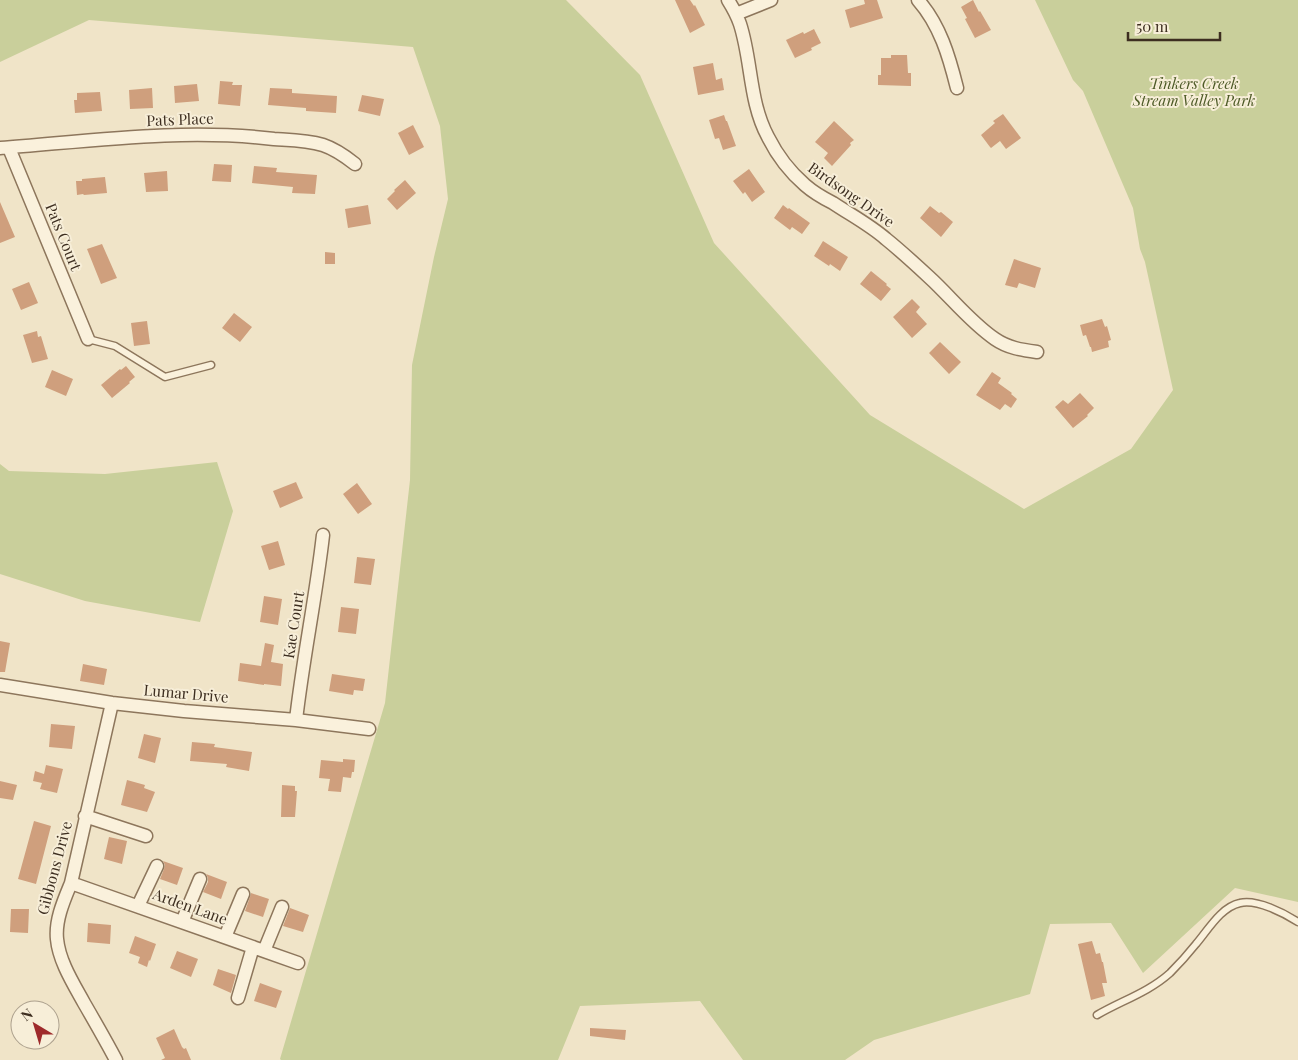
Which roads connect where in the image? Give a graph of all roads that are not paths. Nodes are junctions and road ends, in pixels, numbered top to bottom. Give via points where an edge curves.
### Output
1 (728, 0) edge
2 (771, 0) edge
3 (918, 0) edge
4 (736, 14) junction
5 (957, 88) dead end
6 (4, 148) edge
7 (355, 164) dead end
8 (88, 340) joint
9 (1037, 352) dead end
10 (211, 365) dead end
11 (323, 536) dead end
12 (0, 685) edge
13 (112, 703) junction
14 (296, 720) junction
15 (369, 729) dead end
16 (85, 816) junction
17 (146, 836) dead end
18 (157, 866) dead end
19 (200, 879) dead end
20 (71, 883) junction
21 (243, 894) dead end
22 (138, 906) junction
23 (282, 907) dead end
24 (182, 922) junction
25 (1298, 922) edge
26 (225, 937) junction
27 (259, 949) junction
28 (298, 963) dead end
29 (238, 998) dead end
30 (1097, 1015) dead end
31 (116, 1060) edge

1 - 4 street, Birdsong Drive
2 - 4 street
3 - 5 street via 941,36
4 - 9 street, Birdsong Drive via 759,115 773,146 789,168 806,186 884,238 1003,345
6 - 7 street, Pats Place via 210,134 323,145
6 - 8 street, Pats Court
8 - 10 lane via 115,346 165,377
11 - 14 street, Kae Court
12 - 13 street, Lumar Drive
13 - 14 street, Lumar Drive
13 - 16 street, Gibbons Drive
14 - 15 street, Lumar Drive
16 - 17 street
16 - 20 street, Gibbons Drive
18 - 22 street
19 - 24 street
20 - 22 street, Arden Lane
20 - 31 street, Gibbons Drive via 58,919 57,939 71,980
21 - 26 street
22 - 24 street, Arden Lane
23 - 27 street
24 - 26 street, Arden Lane
25 - 30 lane via 1260,904 1240,903 1228,908 1169,974 1146,991
26 - 27 street, Arden Lane
27 - 28 street, Arden Lane
27 - 29 street

